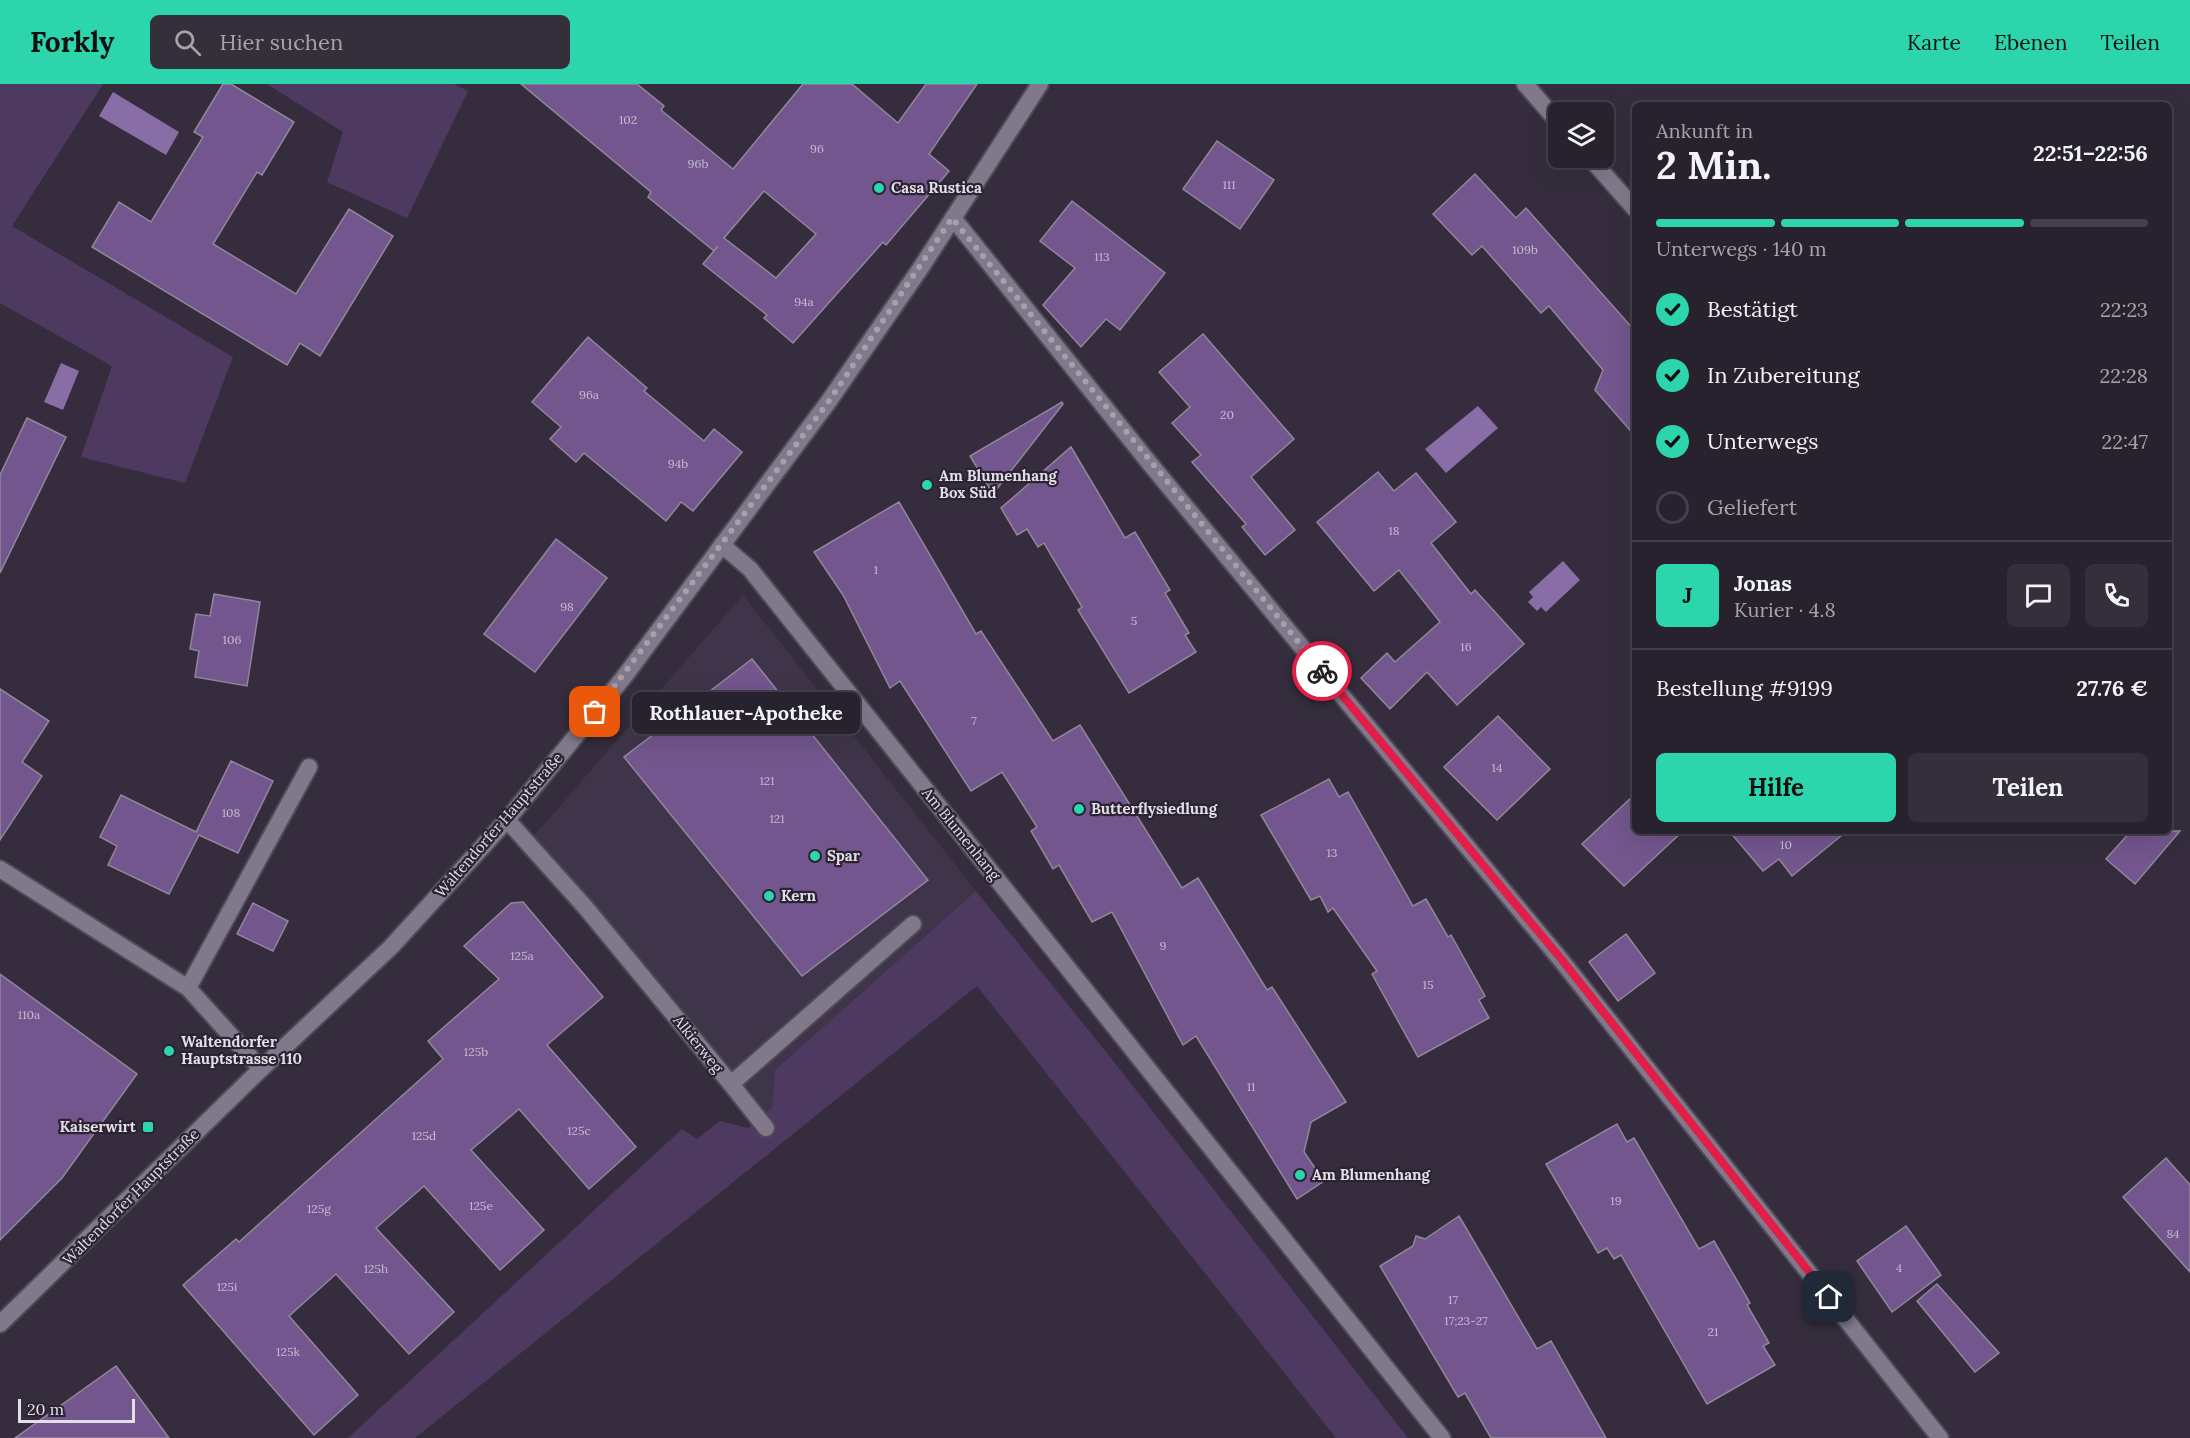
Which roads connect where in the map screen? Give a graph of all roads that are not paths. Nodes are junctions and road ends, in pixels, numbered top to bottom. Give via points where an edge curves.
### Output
1 (1040, 84) edge
2 (1525, 84) edge
3 (1548, 110) edge
4 (1599, 168) edge
5 (1632, 206) edge
6 (952, 218) junction
7 (722, 545) junction
8 (309, 767) dead end
9 (507, 820) junction
10 (0, 869) edge
11 (913, 924) dead end
12 (188, 988) junction
13 (261, 1069) junction
14 (731, 1084) junction
15 (766, 1128) dead end
16 (0, 1324) edge
17 (1442, 1438) edge
18 (1940, 1438) edge

1 - 6 street, Waltendorfer Hauptstraße
2 - 3 street
4 - 5 street
6 - 7 street, Waltendorfer Hauptstraße via 829,401
6 - 18 street via 1562,960
7 - 9 street, Waltendorfer Hauptstraße via 624,677
7 - 17 street, Am Blumenhang via 750,569
8 - 12 street
9 - 13 street, Waltendorfer Hauptstraße via 391,947
9 - 14 street, Alkierweg via 586,908
10 - 12 street
11 - 14 street, Alkierweg
12 - 13 street
13 - 16 street, Waltendorfer Hauptstraße
14 - 15 street

